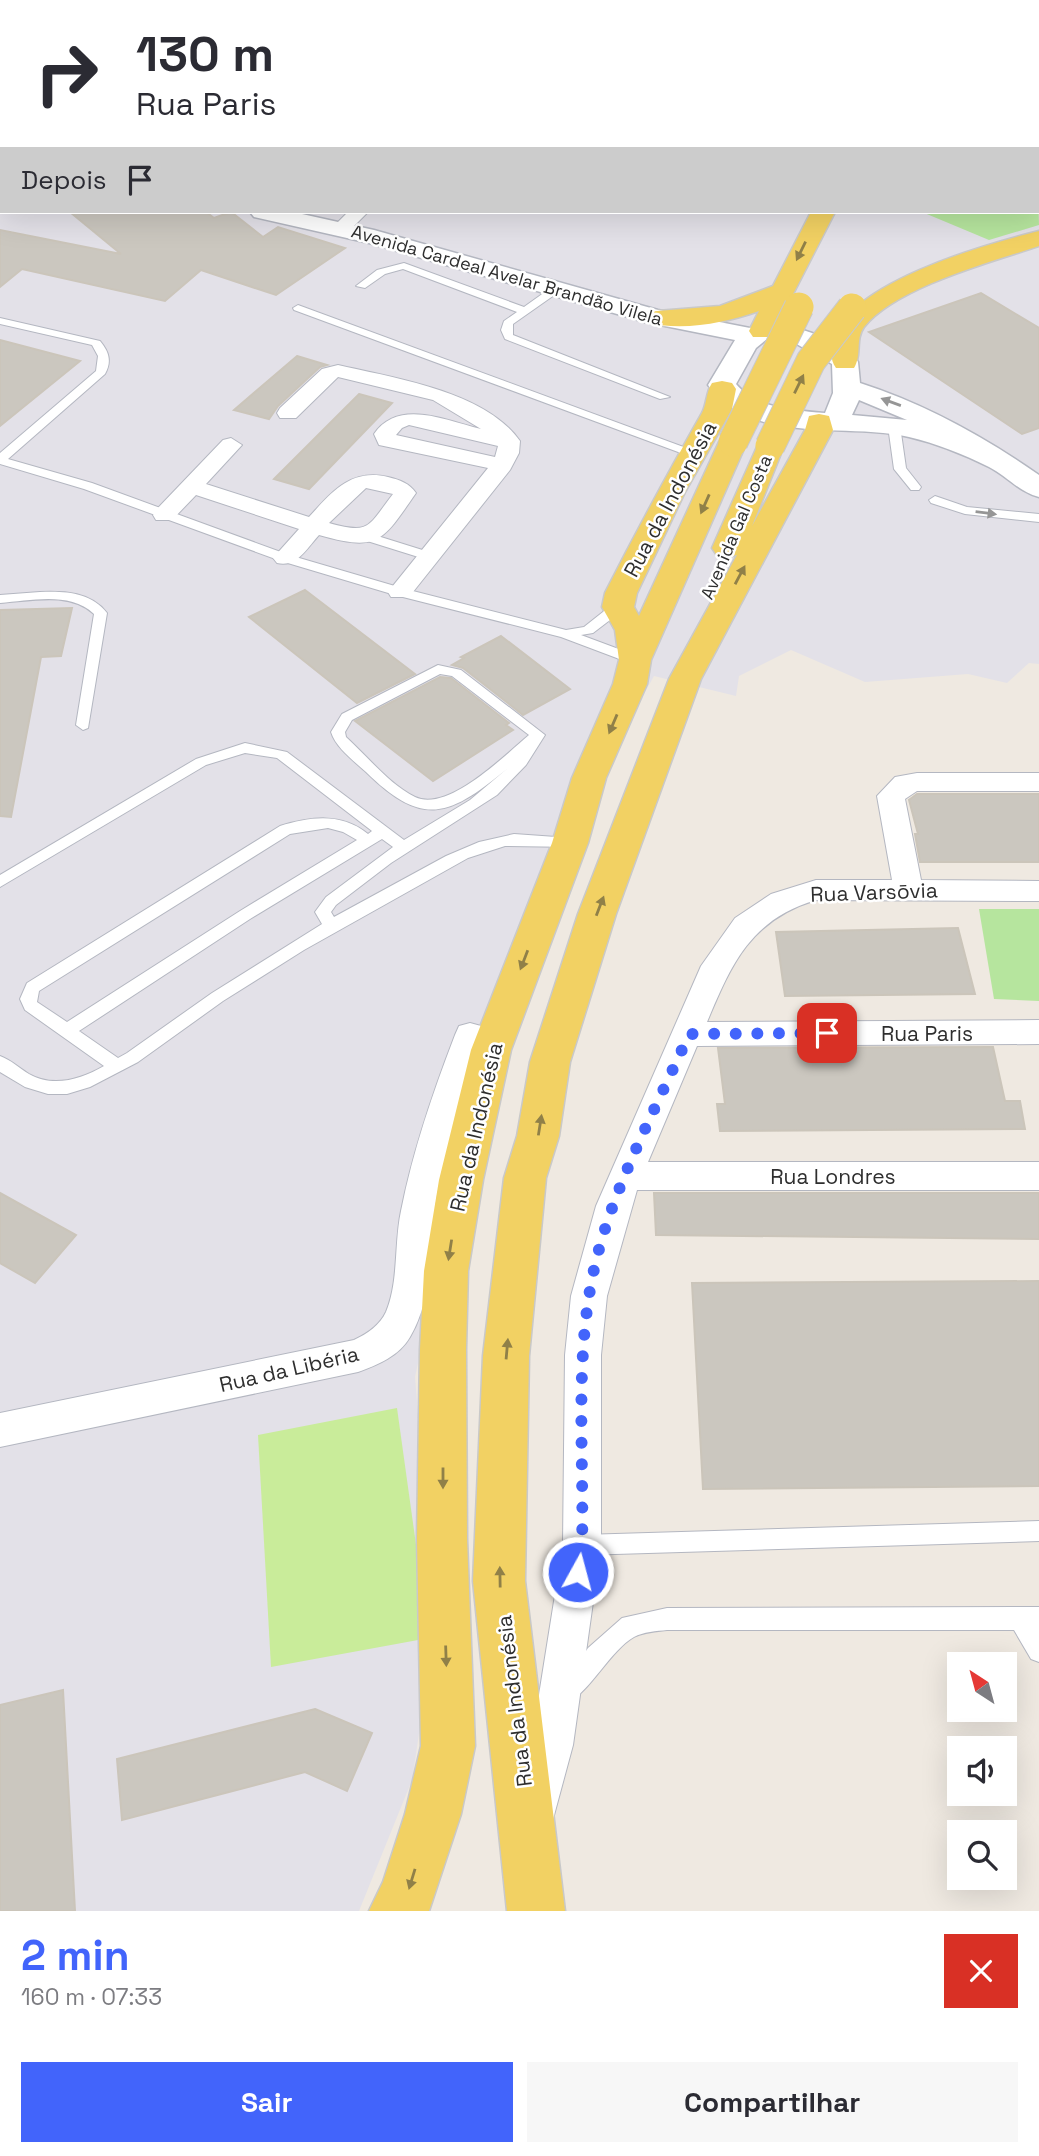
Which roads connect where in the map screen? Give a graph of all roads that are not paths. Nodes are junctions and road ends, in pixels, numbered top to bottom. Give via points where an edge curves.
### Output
1 (271, 214) edge
2 (357, 214) edge
3 (822, 214) edge
4 (847, 214) edge
5 (340, 229) junction
6 (1039, 232) edge
7 (1039, 238) edge
8 (361, 286) dead end
9 (556, 289) junction
10 (791, 299) junction
11 (298, 308) dead end
12 (524, 311) junction
13 (654, 317) junction
14 (0, 321) edge
15 (757, 333) junction
16 (845, 375) junction
17 (722, 387) junction
18 (664, 397) dead end
19 (288, 413) dead end
20 (826, 421) junction
21 (894, 426) junction
22 (509, 441) junction
23 (231, 445) dead end
24 (693, 454) junction
25 (993, 458) junction
26 (0, 459) edge
27 (502, 465) junction
28 (191, 486) junction
29 (915, 487) dead end
30 (1039, 488) edge
31 (935, 499) dead end
32 (164, 515) junction
33 (1039, 518) edge
34 (317, 526) junction
35 (368, 537) junction
36 (428, 556) junction
37 (285, 558) junction
38 (400, 592) junction
39 (0, 599) edge
40 (618, 607) junction
41 (565, 634) junction
42 (635, 660) junction
43 (685, 679) junction
44 (83, 725) dead end
45 (538, 735) junction
46 (1039, 782) edge
47 (383, 832) junction
48 (367, 841) junction
49 (570, 843) junction
50 (403, 847) junction
51 (0, 882) edge
52 (908, 889) junction
53 (1039, 891) edge
54 (331, 925) junction
55 (66, 1031) junction
56 (1039, 1032) edge
57 (689, 1034) junction
58 (470, 1035) dead end
59 (0, 1063) edge
60 (117, 1066) junction
61 (1039, 1176) edge
62 (626, 1177) junction
63 (0, 1430) edge
64 (1039, 1531) edge
65 (582, 1545) junction
66 (1029, 1618) edge
67 (1039, 1651) edge
68 (558, 1705) junction
69 (530, 1836) junction
70 (398, 1911) edge
71 (536, 1911) edge

1 - 5 main road, Avenida Cardeal Avelar Brandão Vilela
2 - 5 street
3 -> 10 main road
4 - 10 main road
5 - 9 main road, Avenida Cardeal Avelar Brandão Vilela
43 -> 6 main road, Avenida Gal Costa, bridge via 687,648 712,582 816,353 852,308 907,277
7 - 16 main road, Avenida Gal Costa via 918,282 880,301 851,327
8 - 12 lane via 381,272 404,266
9 - 12 lane
9 - 13 main road, Avenida Cardeal Avelar Brandão Vilela
10 - 13 main road via 721,316
10 - 15 main road
10 -> 42 main road, bridge
11 - 24 lane
12 - 18 lane via 508,323 509,337
13 - 15 main road, Avenida Cardeal Avelar Brandão Vilela
13 - 17 main road via 712,365
14 - 26 lane via 96,343 105,360 101,372
15 - 16 main road, Avenida Cardeal Avelar Brandão Vilela via 818,341 831,348
15 - 17 main road, Rua da Indonésia
16 - 20 main road, Avenida Gal Costa via 844,406
25 -> 16 main road, Avenida Cardeal Avelar Brandão Vilela via 926,416
17 - 20 main road via 764,414
17 - 24 main road, Rua da Indonésia via 718,409
19 - 22 street via 329,373 338,371 449,399
20 - 21 main road, Avenida Cardeal Avelar Brandão Vilela
43 -> 20 main road, Avenida Gal Costa
21 - 25 main road, Avenida Cardeal Avelar Brandão Vilela
21 - 29 lane via 900,469
22 - 27 street
22 - 27 street via 409,419 394,423 385,434 387,440
23 - 28 street
24 - 40 main road, Rua da Indonésia via 629,574
25 - 30 main road, Avenida Cardeal Avelar Brandão Vilela
26 - 32 lane
27 - 36 street
28 - 32 street
28 - 34 street
31 -> 33 lane via 965,510
32 - 37 lane
34 - 35 street via 359,539
34 - 35 street via 359,482 400,488 405,493
34 - 37 street
35 - 36 lane
36 - 38 street
37 - 38 lane
38 - 41 lane
39 - 44 lane via 81,598 101,613
40 - 41 lane via 588,630
40 - 42 main road, Rua da Indonésia via 631,630
41 - 42 lane
42 -> 49 main road, Rua da Indonésia via 630,684 589,778
69 -> 43 main road, Rua da Indonésia via 499,1581 506,1356 525,1178 538,1136 550,1062 569,1001
45 - 45 lane via 456,673 438,669 347,717 338,732 340,739 406,799 429,807 457,799
45 - 50 lane via 507,781
46 - 52 street via 918,782 898,788 891,796
47 - 48 lane
47 - 50 lane
47 - 51 lane via 282,755 245,748 201,762
48 - 55 lane
48 - 55 lane via 358,832 331,822 285,830 33,987 28,999
49 - 54 lane via 505,840 485,845
49 -> 70 main road, Rua da Indonésia via 492,1051 446,1271 442,1539 449,1746 433,1814
50 - 54 lane via 331,901 323,912
52 - 53 street, Rua Varsōvia
52 - 57 street, Rua Varsōvia via 816,890 784,898 758,912 736,932 716,966
54 - 60 lane via 233,985
55 - 60 lane
56 - 57 street, Rua Paris
57 - 62 street, Rua Varsōvia
58 - 63 street, Rua da Libéria via 438,1122 417,1213 402,1316 393,1334 377,1348 358,1356
59 - 60 lane via 26,1081 48,1088 68,1087
61 - 62 street, Rua Londres
62 - 65 street, Rua Varsōvia via 598,1251 589,1296 583,1354
64 - 65 lane
65 - 68 street, Rua Varsōvia
66 - 67 lane
66 - 68 lane via 667,1619 630,1626 596,1656
68 - 69 street, Rua Varsōvia
69 - 71 main road, Rua da Indonésia

